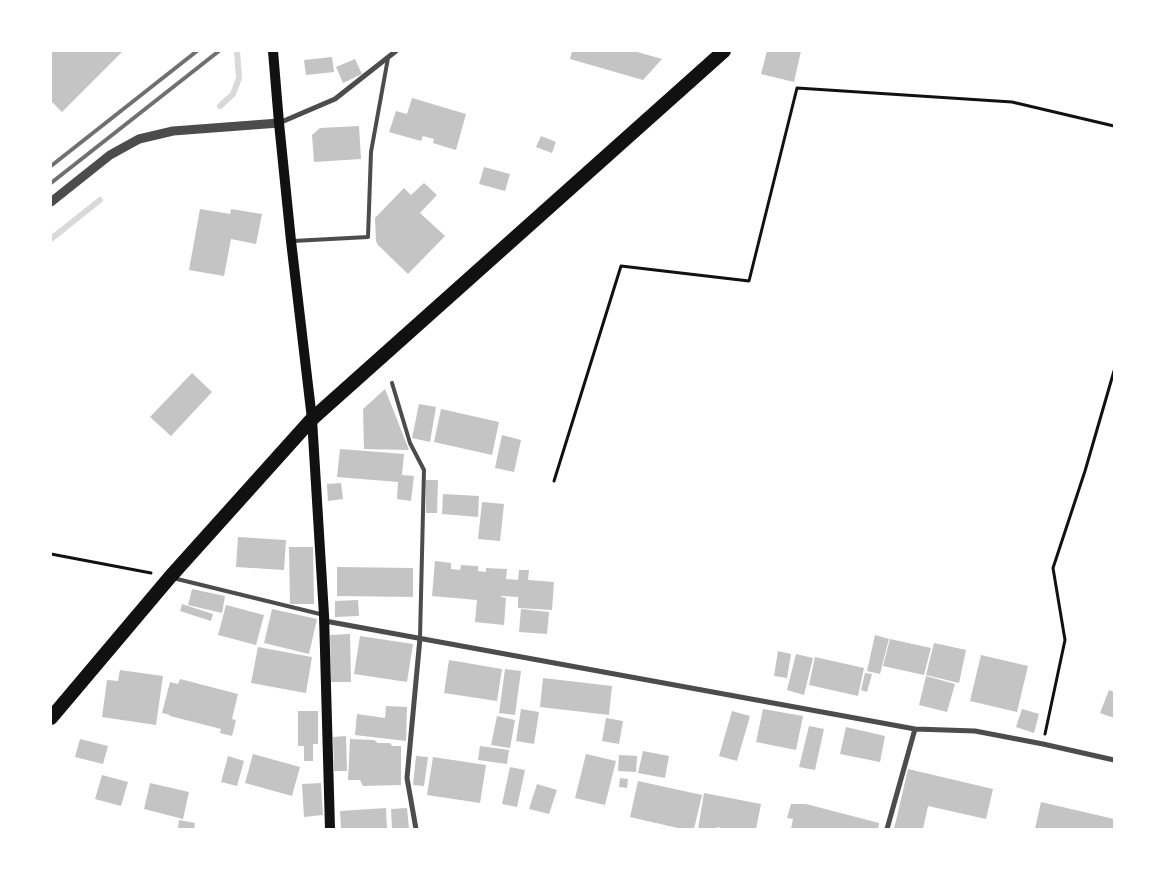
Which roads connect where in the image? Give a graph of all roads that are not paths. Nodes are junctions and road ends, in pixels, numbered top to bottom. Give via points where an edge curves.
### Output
1 (273, 51) edge
2 (396, 51) edge
3 (724, 51) edge
4 (388, 58) junction
5 (279, 123) junction
6 (51, 202) edge
7 (291, 241) junction
8 (392, 384) dead end
9 (312, 419) junction
10 (170, 577) junction
11 (324, 618) junction
12 (420, 638) junction
13 (51, 718) edge
14 (915, 729) junction
15 (1114, 760) edge
16 (330, 829) edge
17 (416, 829) edge
18 (887, 829) edge

1 - 5 main road
2 - 4 street
3 - 9 highway
4 - 5 street via 334,99
4 - 7 lane via 371,152 368,237
5 - 6 street via 173,132 139,139 110,155
5 - 7 main road
7 - 9 main road
8 - 12 lane via 410,443 424,470
9 - 10 highway
9 - 11 main road
10 - 11 lane
10 - 13 highway
11 - 12 street
11 - 16 main road
12 - 14 street
12 - 17 street via 407,778
14 - 15 street via 975,731
14 - 18 street

